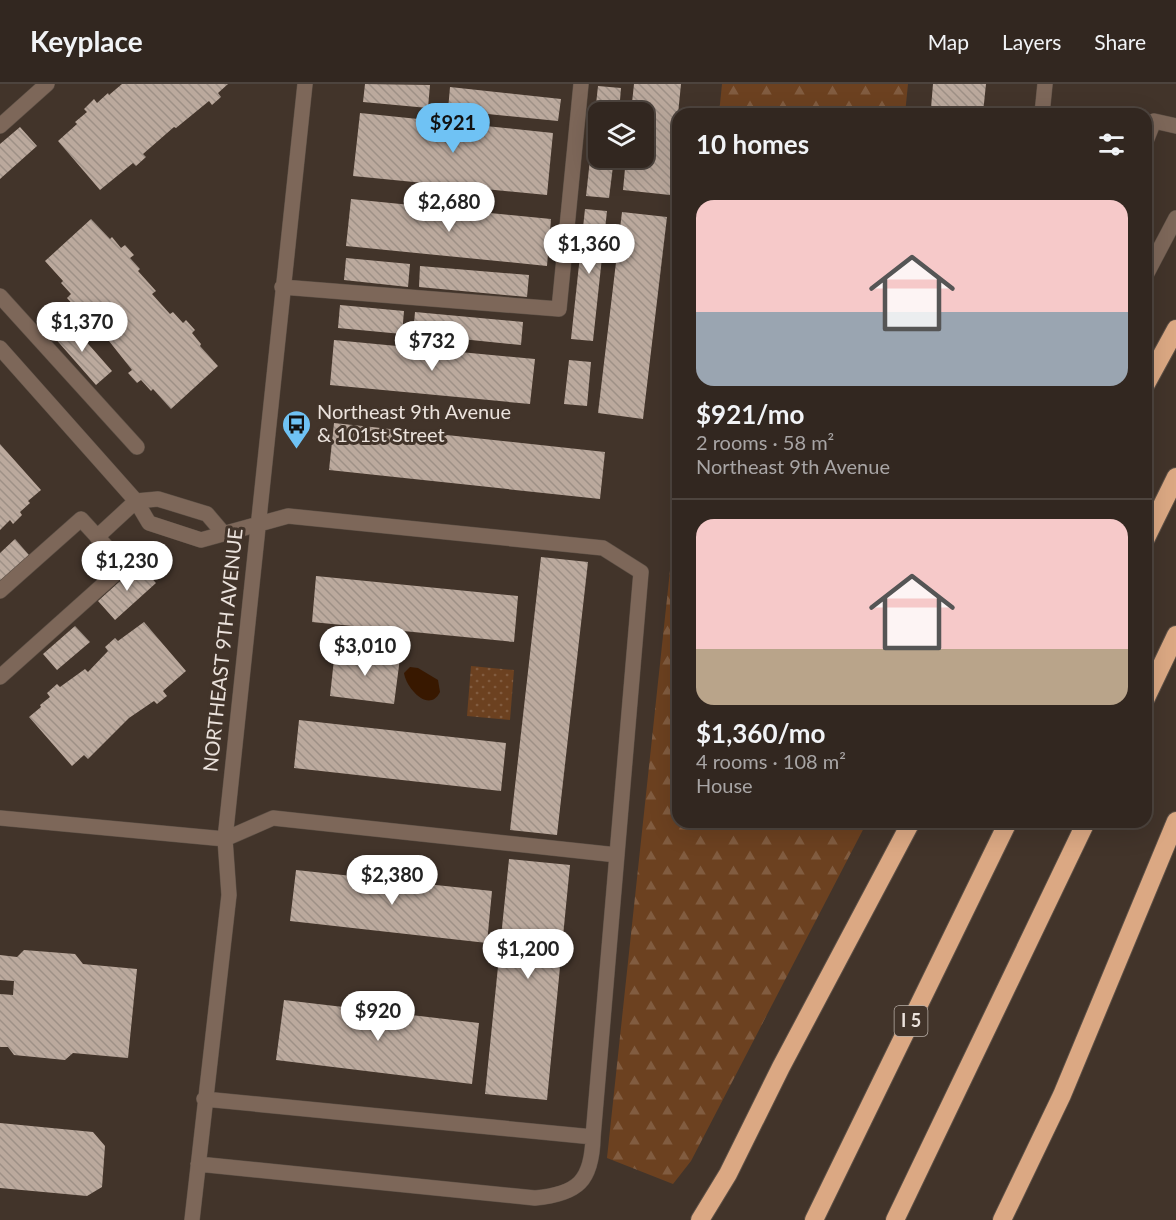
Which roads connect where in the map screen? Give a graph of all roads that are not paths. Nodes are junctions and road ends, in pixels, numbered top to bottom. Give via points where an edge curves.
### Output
1 (47, 84) edge
2 (305, 84) edge
3 (581, 84) edge
4 (1045, 84) edge
5 (1043, 108) edge
6 (0, 126) edge
7 (1152, 126) edge
8 (1176, 126) edge
9 (1176, 218) edge
10 (1152, 264) edge
11 (282, 287) junction
12 (0, 296) edge
13 (1176, 329) edge
14 (0, 348) edge
15 (1152, 373) edge
16 (137, 447) dead end
17 (1176, 477) edge
18 (136, 501) junction
19 (258, 523) junction
20 (1152, 526) edge
21 (225, 534) junction
22 (97, 537) junction
23 (0, 591) edge
24 (1176, 635) edge
25 (0, 677) edge
26 (1152, 685) edge
27 (0, 818) edge
28 (1176, 821) edge
29 (908, 828) edge
30 (1005, 828) edge
31 (1083, 828) edge
32 (225, 839) junction
33 (617, 855) junction
34 (204, 1099) junction
35 (593, 1137) junction
36 (198, 1164) junction
37 (192, 1220) edge
38 (700, 1220) edge
39 (814, 1220) edge
40 (895, 1220) edge
41 (1002, 1220) edge

1 - 6 street
2 - 11 street, NORTHEAST 9TH AVENUE
3 - 11 street via 560,309
4 - 5 street
7 - 8 street via 1154,121
9 - 10 street
11 - 19 street, NORTHEAST 9TH AVENUE
12 - 16 street
13 - 15 highway
14 - 18 street
17 - 20 highway
18 - 21 street via 158,499 207,514
18 - 21 street via 149,523 201,540
18 - 22 street
19 - 21 street
19 - 32 street, NORTHEAST 9TH AVENUE
19 - 33 street via 288,516 603,548 641,572
22 - 23 street via 81,519
22 - 25 street via 124,566
24 - 26 highway
27 - 32 street
28 - 41 highway via 1062,1095
29 - 38 highway via 728,1174
30 - 39 highway, I 5
31 - 40 highway
32 - 33 street via 273,818
32 - 34 street, NORTHEAST 9TH AVENUE via 229,895
33 - 35 street
34 - 35 street
34 - 36 street, NORTHEAST 9TH AVENUE
35 - 36 street via 590,1167 575,1189 559,1196 535,1198
36 - 37 street, NORTHEAST 9TH AVENUE

